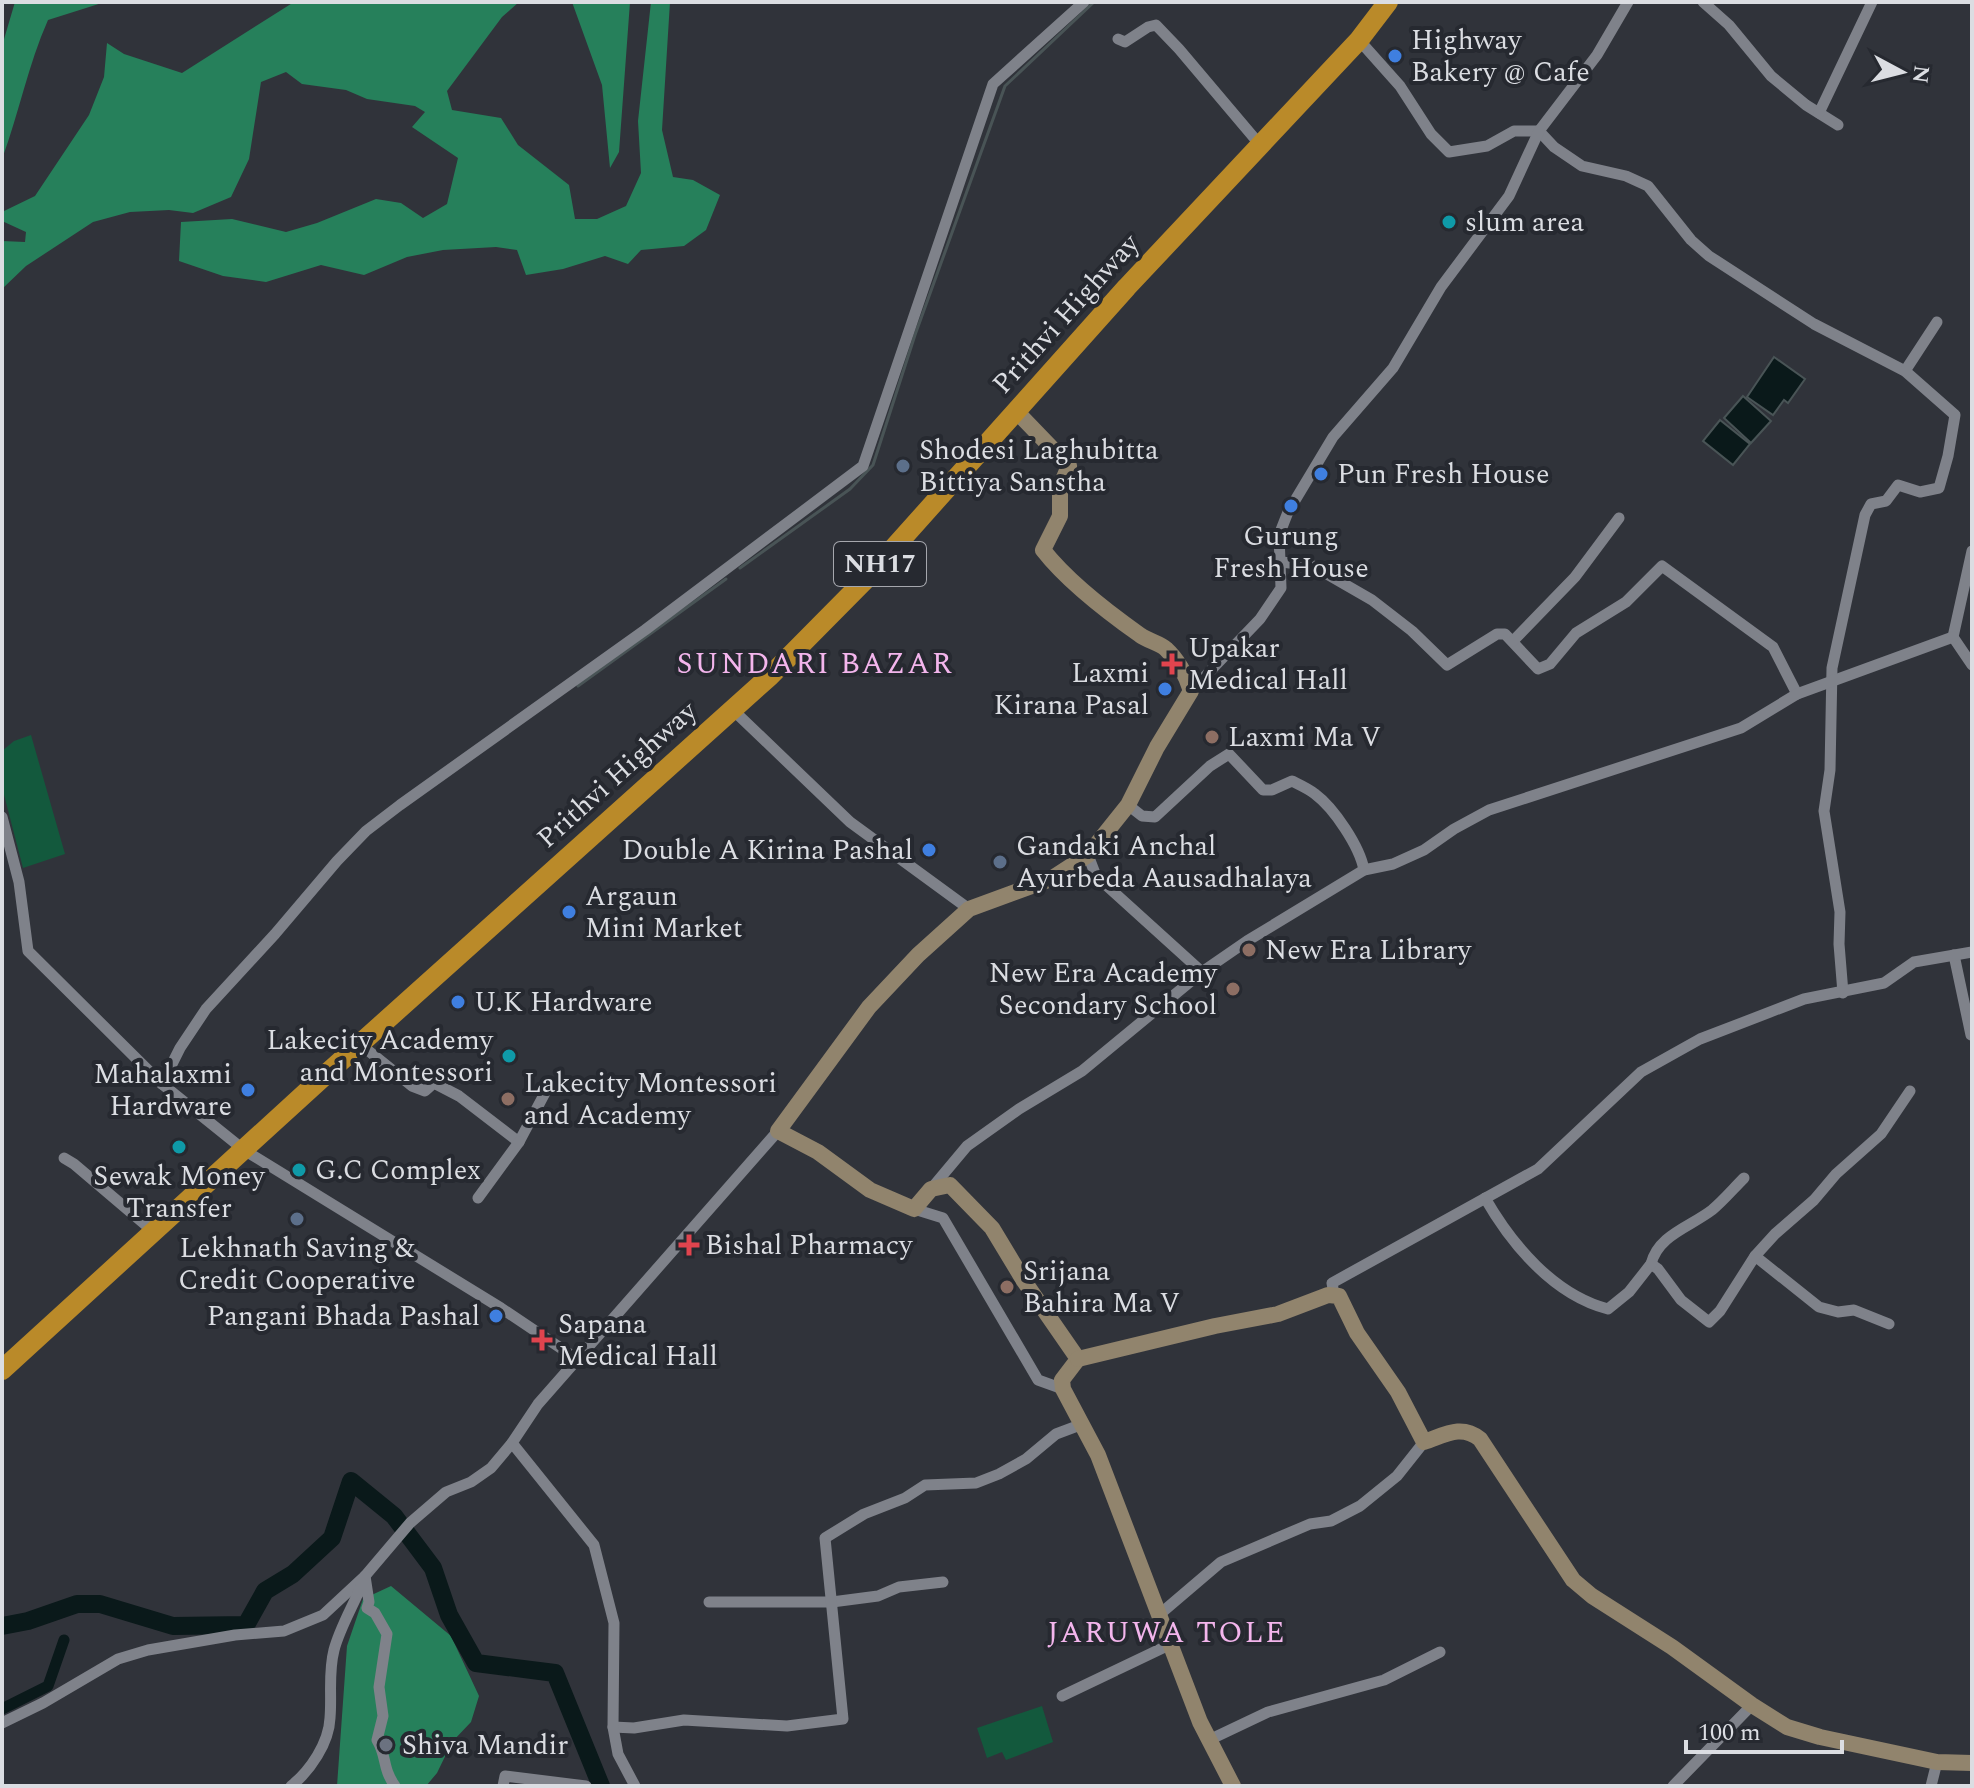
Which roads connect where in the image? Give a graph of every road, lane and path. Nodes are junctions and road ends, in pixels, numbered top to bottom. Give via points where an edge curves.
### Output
1 (1084, 2) edge
2 (1388, 2) edge
3 (1628, 2) edge
4 (1703, 2) edge
5 (1872, 2) edge
6 (1118, 39) dead end
7 (1359, 40) junction
8 (1819, 113) junction
9 (1838, 125) dead end
10 (1539, 131) junction
11 (1261, 146) junction
12 (1937, 322) dead end
13 (1905, 371) junction
14 (1016, 411) junction
15 (1619, 518) dead end
16 (1972, 551) edge
17 (1282, 562) junction
18 (1953, 637) junction
19 (1513, 641) junction
20 (1972, 665) edge
21 (1832, 681) junction
22 (1191, 691) junction
23 (1797, 694) junction
24 (732, 709) junction
25 (1128, 805) junction
26 (2, 817) edge
27 (1088, 855) junction
28 (1364, 870) junction
29 (969, 909) junction
30 (1972, 952) edge
31 (1954, 955) junction
32 (1202, 972) junction
33 (1843, 993) junction
34 (1971, 1035) edge
35 (360, 1044) junction
36 (162, 1084) junction
37 (546, 1091) dead end
38 (1910, 1091) dead end
39 (778, 1131) junction
40 (519, 1142) junction
41 (244, 1150) junction
42 (64, 1158) dead end
43 (1744, 1178) dead end
44 (931, 1189) junction
45 (478, 1198) dead end
46 (1485, 1198) junction
47 (914, 1209) junction
48 (154, 1232) junction
49 (1755, 1256) junction
50 (1651, 1264) junction
51 (1334, 1294) junction
52 (1889, 1324) dead end
53 (577, 1359) junction
54 (1078, 1359) junction
55 (3, 1367) edge
56 (1063, 1389) junction
57 (1080, 1425) junction
58 (1424, 1442) junction
59 (512, 1443) junction
60 (365, 1576) junction
61 (943, 1582) dead end
62 (709, 1602) dead end
63 (832, 1602) junction
64 (1160, 1614) junction
65 (1171, 1644) junction
66 (1440, 1652) dead end
67 (1062, 1696) dead end
68 (1752, 1705) junction
69 (2, 1723) edge
70 (613, 1727) junction
71 (1209, 1740) junction
72 (1937, 1762) junction
73 (1972, 1763) edge
74 (291, 1786) edge
75 (395, 1786) edge
76 (503, 1786) edge
77 (586, 1786) edge
78 (635, 1786) edge
79 (1233, 1786) edge
80 (1673, 1786) edge
81 (1931, 1786) edge

1 - 36 street via 993,84 863,466 366,831 206,1009
2 - 7 highway, Prithvi Highway / NH17
3 - 10 street via 1597,55
4 - 8 street via 1771,76
5 - 8 street
6 - 11 street via 1125,42 1156,25
7 - 10 street via 1449,152 1487,146 1514,131
7 - 11 highway, Prithvi Highway / NH17
8 - 9 street
10 - 13 street via 1582,166 1648,186 1709,256 1823,330
10 - 17 street via 1509,196 1441,287 1393,368 1333,437 1288,512 1279,535
11 - 14 highway, Prithvi Highway / NH17
12 - 13 street
13 - 21 street via 1955,415 1948,456 1939,488 1920,492 1898,485 1886,501 1871,504 1865,515
14 - 22 main road via 1069,466 1060,487 1060,516 1043,550 1136,633 1164,646 1186,674
14 - 24 highway, Prithvi Highway / NH17 via 865,580
15 - 19 street via 1575,577
16 - 18 street
17 - 19 street via 1313,566 1372,600 1447,665 1497,634
17 - 22 street via 1281,588 1260,619
18 - 20 street
18 - 21 street
19 - 23 street via 1538,669 1550,664 1576,633 1626,602 1662,566 1773,647
21 - 23 street
21 - 33 street via 1824,811 1840,912
22 - 25 main road
23 - 28 street via 1741,728 1489,810 1424,850
24 - 29 street via 850,822
24 - 35 highway, Prithvi Highway / NH17
25 - 27 main road
25 - 28 street via 1142,816 1155,817 1229,754 1263,790 1292,781 1315,794 1362,856
26 - 36 street via 19,882 28,951
27 - 29 main road via 1051,879
27 - 32 street via 1096,876
28 - 32 street
29 - 39 main road via 869,1007
30 - 31 street
31 - 33 street via 1914,962 1884,983
31 - 34 street
32 - 44 street via 1082,1071 967,1146
33 - 46 street via 1804,999 1760,1015 1700,1039 1641,1072 1538,1169
35 - 40 street via 412,1086 425,1091 434,1083 459,1096
35 - 41 highway, Prithvi Highway / NH17
36 - 41 street
37 - 40 street
38 - 49 street via 1881,1134
39 - 47 main road via 870,1190
39 - 53 street
40 - 45 street
41 - 48 highway, Prithvi Highway / NH17
41 - 53 street
42 - 48 street
43 - 50 street via 1713,1209 1663,1241
44 - 47 main road
44 - 54 main road via 950,1185 992,1228
46 - 50 street via 1520,1249 1587,1304 1608,1309
46 - 51 street via 1332,1283
47 - 56 street via 943,1218 1038,1380
48 - 55 highway, Prithvi Highway / NH17
49 - 50 street via 1709,1322 1681,1300
49 - 52 street via 1819,1307 1854,1310
51 - 54 main road via 1278,1314
51 - 58 main road via 1343,1301
53 - 59 street
54 - 56 main road via 1062,1380
56 - 57 main road
57 - 63 street via 1056,1434 999,1474 976,1483 925,1485 825,1538
57 - 64 main road via 1098,1455
58 - 64 street via 1397,1476 1360,1506 1221,1562
58 - 68 main road via 1462,1430 1480,1439 1573,1580
59 - 60 street via 491,1468 446,1492 410,1523
59 - 70 street via 594,1545 614,1623
60 - 69 street via 323,1615 284,1631 118,1659
60 - 74 street via 333,1651 326,1735 313,1762
60 - 75 street via 367,1608 387,1634 377,1740 384,1771
61 - 63 street
62 - 63 street
63 - 70 street via 843,1719 787,1726 684,1720
64 - 65 main road
65 - 67 street
65 - 71 main road
66 - 71 street via 1384,1680 1268,1712
68 - 72 main road via 1803,1733
68 - 80 street
70 - 78 street via 618,1754
71 - 79 main road
72 - 73 main road
72 - 81 street
76 - 77 street via 505,1776

